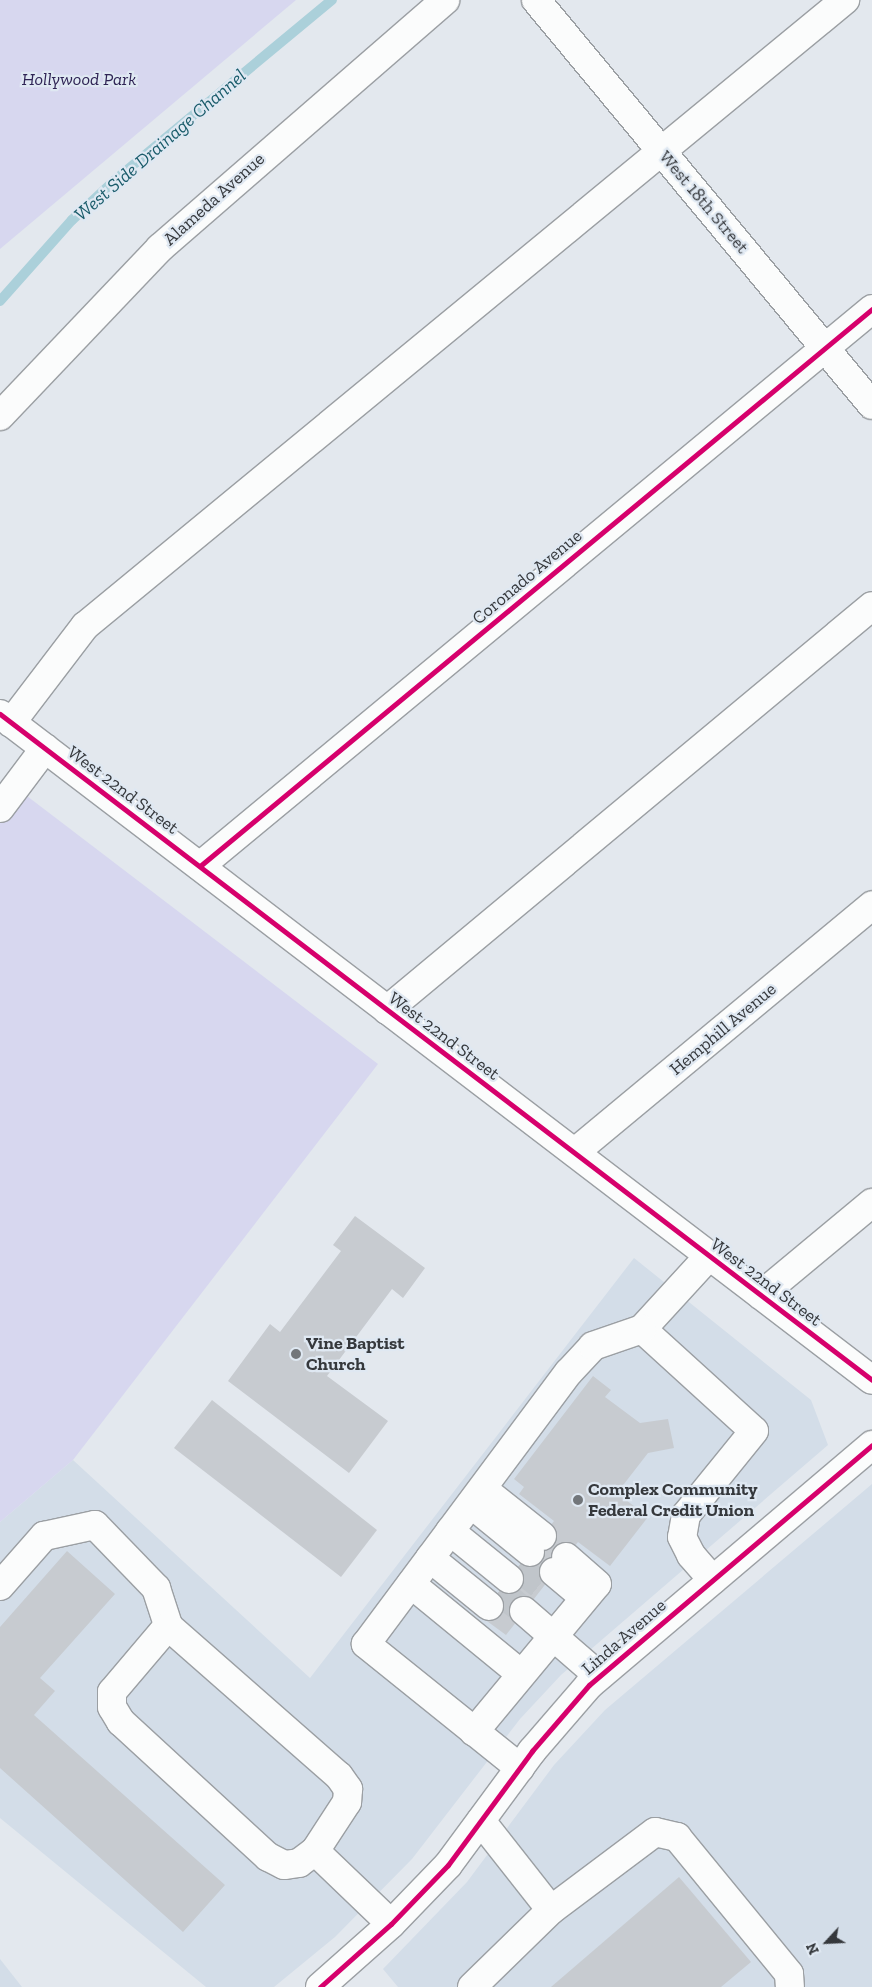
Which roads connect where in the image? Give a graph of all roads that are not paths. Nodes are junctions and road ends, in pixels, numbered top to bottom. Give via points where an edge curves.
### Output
1 (445, 0) edge
2 (536, 0) edge
3 (845, 0) edge
4 (662, 151) junction
5 (872, 310) edge
6 (825, 348) junction
7 (872, 405) edge
8 (0, 416) edge
9 (872, 606) edge
10 (6, 718) edge
11 (45, 748) junction
12 (0, 808) edge
13 (200, 866) junction
14 (872, 905) edge
15 (387, 1010) junction
16 (575, 1152) junction
17 (872, 1202) edge
18 (709, 1256) junction
19 (761, 1295) junction
20 (642, 1329) junction
21 (872, 1380) edge
22 (872, 1445) edge
23 (456, 1524) junction
24 (514, 1572) junction
25 (713, 1580) junction
26 (411, 1584) junction
27 (0, 1586) edge
28 (539, 1592) junction
29 (563, 1624) junction
30 (168, 1626) junction
31 (521, 1674) junction
32 (599, 1676) junction
33 (474, 1732) junction
34 (520, 1768) junction
35 (481, 1821) junction
36 (316, 1851) junction
37 (552, 1910) junction
38 (391, 1924) junction
39 (320, 1987) edge
40 (472, 1987) edge
41 (790, 1987) edge

1 - 8 street, Alameda Avenue via 160,248
2 - 4 street, West 18th Street
3 - 4 street
4 - 6 street, West 18th Street
4 - 10 street via 85,626
5 - 6 street, Coronado Avenue
6 - 7 street, West 18th Street
6 - 13 street, Coronado Avenue
9 - 15 street
10 - 11 street, West 22nd Street
11 - 12 street
11 - 13 street, West 22nd Street
13 - 15 street, West 22nd Street
14 - 16 street, Hemphill Avenue
15 - 16 street, West 22nd Street
16 - 18 street, West 22nd Street
17 - 19 street
18 - 19 street, West 22nd Street
18 - 20 street
19 - 21 street, West 22nd Street
20 - 23 street via 593,1346
20 - 25 street via 754,1432 686,1515 682,1537 690,1555
22 - 25 street, Linda Avenue
23 - 24 street
23 - 24 street
23 - 24 street
23 - 26 street
25 - 32 street, Linda Avenue
26 - 31 street
26 - 33 street via 366,1644
27 - 30 street via 44,1536 94,1525 156,1588
28 - 29 street
28 - 29 street
28 - 29 street via 597,1584
29 - 31 street
29 - 32 street
30 - 36 street via 348,1788 347,1802
30 - 36 street via 112,1692 112,1707 122,1722 268,1857 284,1866 299,1863
31 - 33 street
32 - 34 street, Linda Avenue
33 - 34 street
34 - 35 street, Linda Avenue
35 - 37 street
35 - 38 street, Linda Avenue via 448,1865
36 - 38 street
37 - 40 street
37 - 41 street via 655,1832 677,1837 790,1974
38 - 39 street, Linda Avenue

